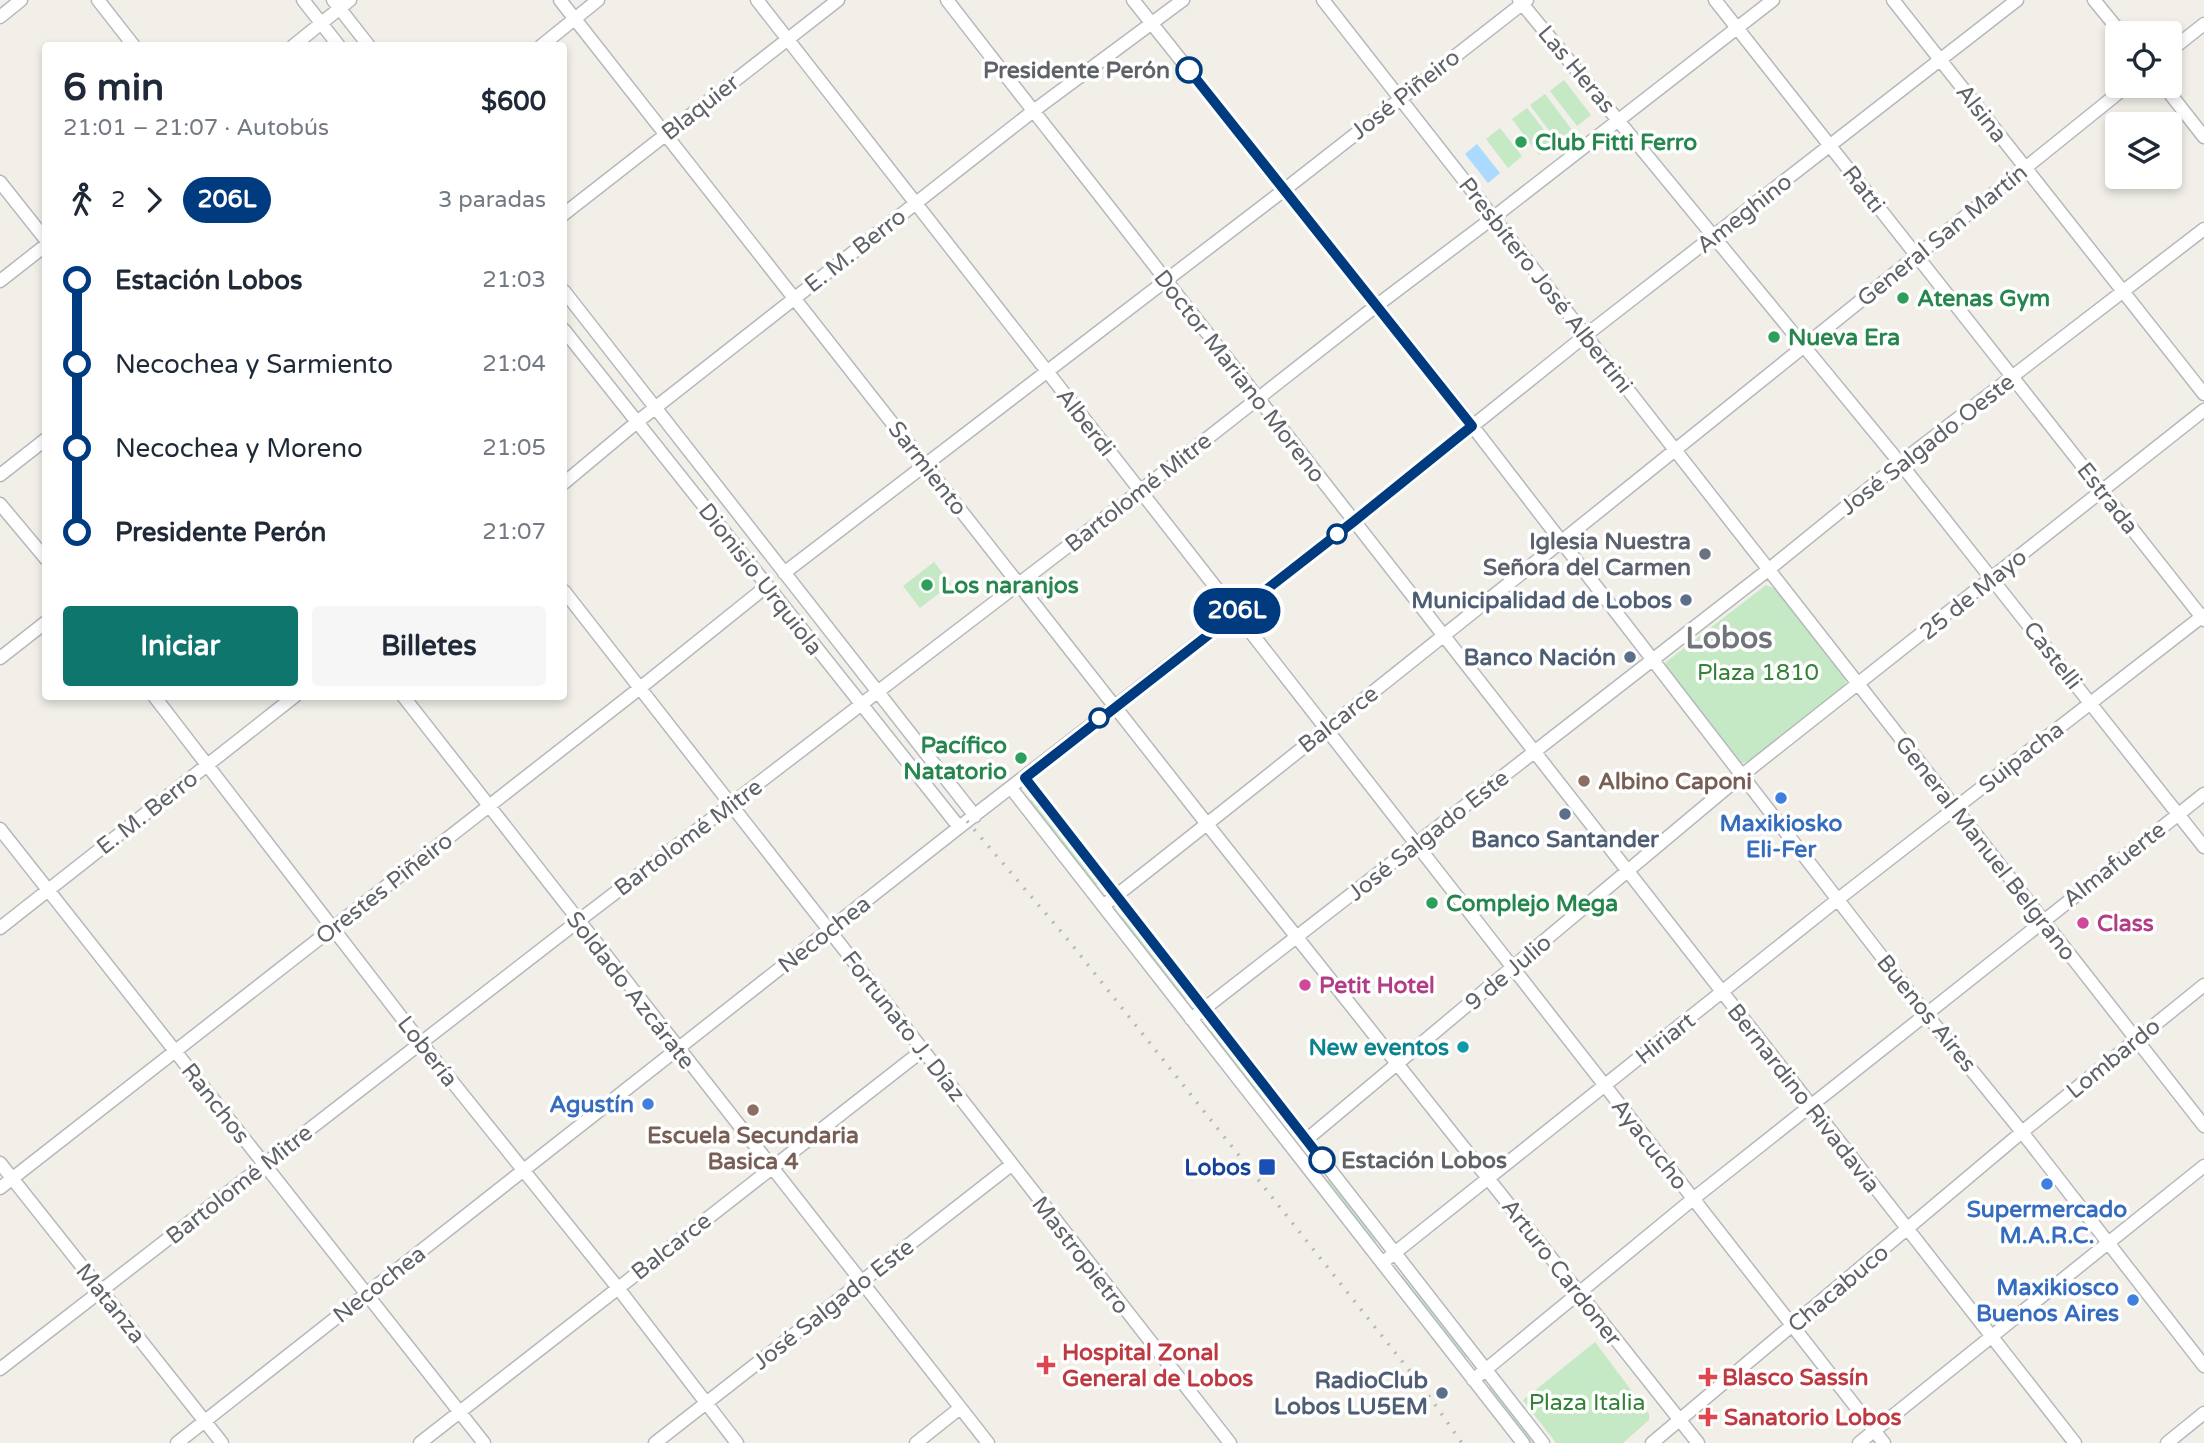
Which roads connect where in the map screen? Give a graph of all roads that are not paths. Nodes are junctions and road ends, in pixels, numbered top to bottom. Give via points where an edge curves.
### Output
1 (21, 0) edge
2 (98, 0) edge
3 (303, 0) edge
4 (560, 0) edge
5 (598, 0) edge
6 (757, 0) edge
7 (838, 0) edge
8 (947, 0) edge
9 (1133, 0) edge
10 (1183, 0) edge
11 (1323, 0) edge
12 (1715, 0) edge
13 (1773, 0) edge
14 (1893, 0) edge
15 (2017, 0) edge
16 (2094, 0) edge
17 (1523, 1) edge
18 (341, 3) edge
19 (0, 17) edge
20 (574, 19) junction
21 (2111, 21) edge
22 (321, 23) junction
23 (1151, 23) junction
24 (2204, 24) edge
25 (1737, 29) junction
26 (786, 38) junction
27 (2182, 41) edge
28 (131, 42) edge
29 (298, 42) edge
30 (336, 42) edge
31 (366, 42) edge
32 (546, 42) edge
33 (1940, 60) junction
34 (1399, 98) junction
35 (2112, 98) edge
36 (2174, 98) edge
37 (1032, 112) junction
38 (1620, 120) junction
39 (664, 135) junction
40 (2204, 136) edge
41 (1830, 145) junction
42 (2026, 168) junction
43 (0, 182) edge
44 (1284, 190) junction
45 (916, 203) junction
46 (567, 212) edge
47 (1494, 217) junction
48 (2204, 229) edge
49 (42, 237) edge
50 (1714, 237) junction
51 (42, 245) edge
52 (1917, 256) junction
53 (1167, 280) junction
54 (0, 281) edge
55 (2122, 292) junction
56 (567, 295) edge
57 (794, 298) junction
58 (1376, 306) junction
59 (567, 334) edge
60 (1586, 335) junction
61 (1804, 347) junction
62 (1047, 371) junction
63 (2013, 377) junction
64 (2204, 394) edge
65 (1257, 398) junction
66 (655, 408) junction
67 (2204, 410) edge
68 (637, 422) junction
69 (1472, 426) junction
70 (42, 442) edge
71 (1674, 449) junction
72 (925, 463) junction
73 (1900, 463) junction
74 (0, 475) edge
75 (567, 480) edge
76 (1140, 491) junction
77 (2102, 491) junction
78 (0, 504) edge
79 (1353, 522) junction
80 (1561, 543) junction
81 (42, 554) edge
82 (1768, 570) junction
83 (784, 573) junction
84 (1992, 579) junction
85 (1018, 584) junction
86 (766, 586) junction
87 (567, 595) edge
88 (1235, 613) junction
89 (2203, 617) edge
90 (42, 625) edge
91 (1443, 636) junction
92 (0, 658) edge
93 (1651, 660) junction
94 (1858, 685) junction
95 (640, 688) junction
96 (878, 692) junction
97 (157, 700) edge
98 (290, 700) edge
99 (406, 700) edge
100 (2090, 702) junction
101 (1115, 705) junction
102 (860, 706) junction
103 (1326, 729) junction
104 (1534, 752) junction
105 (206, 765) junction
106 (1741, 776) junction
107 (1025, 778) junction
108 (1011, 788) junction
109 (2204, 794) edge
110 (731, 804) junction
111 (488, 806) junction
112 (1956, 808) junction
113 (2178, 814) junction
114 (975, 816) junction
115 (1207, 824) junction
116 (959, 827) junction
117 (0, 829) edge
118 (1416, 844) junction
119 (2204, 847) edge
120 (1628, 872) junction
121 (48, 890) junction
122 (1116, 895) junction
123 (1838, 900) junction
124 (1103, 906) junction
125 (2043, 919) junction
126 (577, 922) junction
127 (0, 928) edge
128 (333, 928) junction
129 (829, 930) junction
130 (1296, 936) junction
131 (1512, 968) junction
132 (2204, 985) edge
133 (1722, 994) junction
134 (1204, 1009) junction
135 (1926, 1014) junction
136 (1191, 1019) junction
137 (2136, 1039) junction
138 (422, 1044) junction
139 (678, 1050) junction
140 (923, 1050) junction
141 (175, 1051) junction
142 (1398, 1063) junction
143 (1604, 1085) junction
144 (1811, 1107) junction
145 (1282, 1108) junction
146 (1269, 1118) junction
147 (2204, 1126) edge
148 (2022, 1132) junction
149 (1306, 1139) junction
150 (0, 1163) edge
151 (264, 1164) junction
152 (1011, 1165) junction
153 (2204, 1166) edge
154 (771, 1168) junction
155 (1328, 1168) junction
156 (523, 1170) junction
157 (1315, 1178) junction
158 (12, 1179) junction
159 (1489, 1179) junction
160 (0, 1188) edge
161 (1693, 1199) junction
162 (1907, 1229) junction
163 (2108, 1243) junction
164 (1394, 1255) junction
165 (1382, 1263) junction
166 (860, 1282) junction
167 (618, 1288) junction
168 (101, 1291) junction
169 (1577, 1293) junction
170 (367, 1294) junction
171 (1793, 1326) junction
172 (1992, 1338) junction
173 (2204, 1366) edge
174 (0, 1369) edge
175 (1484, 1370) junction
176 (1473, 1380) junction
177 (706, 1403) junction
178 (960, 1408) junction
179 (460, 1412) junction
180 (2204, 1413) edge
181 (1679, 1420) junction
182 (205, 1421) junction
183 (1875, 1431) junction
184 (177, 1443) edge
185 (222, 1443) edge
186 (420, 1443) edge
187 (484, 1443) edge
188 (655, 1443) edge
189 (737, 1443) edge
190 (916, 1443) edge
191 (988, 1443) edge
192 (1230, 1443) edge
193 (1523, 1443) edge
194 (1543, 1443) edge
195 (1651, 1443) edge
196 (1698, 1443) edge
197 (1859, 1443) edge
198 (1884, 1443) edge
199 (2075, 1443) edge
200 (2167, 1443) edge

1 - 19 street
2 - 28 street
3 - 22 street
4 - 20 street, Sarmiento
5 - 20 street
6 - 26 street, Alberdi
7 - 26 street, Blaquier
8 - 37 street, Doctor Mariano Moreno
9 - 23 street, Buenos Aires
10 - 23 street, E. M. Berro
11 - 34 street, Presbítero José Albertini
12 - 25 street, Ratti
13 - 25 street, Bartolomé Mitre
14 - 33 street, Alsina
15 - 33 street, Ameghino
16 - 21 street
17 - 34 street, José Piñeiro
17 - 38 street, Las Heras
18 - 22 street
18 - 31 street
20 - 32 street
20 - 39 street, Sarmiento
22 - 29 street
22 - 30 street
23 - 37 street, E. M. Berro
23 - 44 street, Buenos Aires
24 - 27 street
25 - 38 street, Bartolomé Mitre
25 - 41 street, Ratti
26 - 39 street, Blaquier
26 - 45 street, Alberdi
33 - 41 street, Ameghino
33 - 42 street, Alsina
34 - 44 street, José Piñeiro
34 - 47 street, Presbítero José Albertini
35 - 42 street, General San Martín
36 - 40 street
37 - 45 street, E. M. Berro
37 - 53 street, Doctor Mariano Moreno
38 - 47 street, Bartolomé Mitre
38 - 50 street, Las Heras
39 - 46 street, Blaquier
39 - 57 street, Sarmiento
41 - 50 street, Ameghino
41 - 52 street, Ratti
42 - 52 street, General San Martín
42 - 55 street, Alsina
43 - 49 street
44 - 53 street
44 - 58 street, Buenos Aires
45 - 57 street, E. M. Berro
45 - 62 street, Alberdi
47 - 58 street, Bartolomé Mitre
47 - 60 street, Presbítero José Albertini
48 - 55 street, José Salgado Oeste
50 - 60 street, Ameghino
50 - 61 street, Las Heras
51 - 54 street
52 - 61 street, General San Martín
52 - 63 street, Ratti
53 - 62 street
53 - 65 street, Doctor Mariano Moreno
55 - 63 street, José Salgado Oeste
55 - 64 street, Alsina
56 - 66 street, Dionisio Urquiola
57 - 66 street, E. M. Berro
57 - 72 street, Sarmiento
58 - 65 street, Bartolomé Mitre
58 - 69 street, Buenos Aires
59 - 68 street, Dionisio Urquiola
60 - 69 street, Ameghino
60 - 71 street, Presbítero José Albertini
61 - 71 street, General San Martín
61 - 73 street, Las Heras
62 - 72 street
62 - 76 street, Alberdi
63 - 73 street, José Salgado Oeste
63 - 77 street, Estrada
65 - 76 street, Bartolomé Mitre
65 - 79 street, Doctor Mariano Moreno
66 - 68 street, E. M. Berro
66 - 83 street, Dionisio Urquiola
67 - 77 street, 25 de Mayo
68 - 75 street, E. M. Berro
68 - 86 street, Dionisio Urquiola
69 - 79 street, Necochea
69 - 80 street, Buenos Aires
70 - 74 street
71 - 80 street, General San Martín
71 - 82 street, Presbítero José Albertini
72 - 83 street
72 - 85 street, Sarmiento
73 - 82 street, José Salgado Oeste
73 - 84 street, Castelli
76 - 85 street, Bartolomé Mitre
76 - 88 street, Alberdi
77 - 84 street, 25 de Mayo
77 - 89 street, Estrada
78 - 81 street
79 - 88 street, Necochea
79 - 91 street, Doctor Mariano Moreno
80 - 91 street, Balcarce
80 - 93 street, Buenos Aires
82 - 93 street, José Salgado Oeste
82 - 94 street, General Manuel Belgrano
83 - 96 street, Dionisio Urquiola
84 - 94 street, 25 de Mayo
84 - 100 street, Castelli
85 - 96 street, Bartolomé Mitre
85 - 101 street, Sarmiento
86 - 95 street, Orestes Piñeiro
86 - 102 street, Dionisio Urquiola
87 - 95 street, Fortunato J. Díaz
88 - 101 street, Necochea
88 - 103 street, Alberdi
89 - 100 street, Suipacha
90 - 92 street
91 - 103 street, Balcarce
91 - 104 street, Doctor Mariano Moreno
93 - 104 street, José Salgado Este
93 - 106 street, Buenos Aires
94 - 106 street, 25 de Mayo
94 - 112 street, General Manuel Belgrano
95 - 110 street, Fortunato J. Díaz
95 - 111 street, Orestes Piñeiro
96 - 102 street, Bartolomé Mitre
96 - 114 street, Dionisio Urquiola
97 - 105 street, Lobería
98 - 105 street, E. M. Berro
99 - 111 street, Soldado Azcárate
100 - 112 street, Suipacha
100 - 113 street, Castelli
101 - 107 street, Necochea
101 - 115 street, Sarmiento
102 - 110 street, Bartolomé Mitre
102 - 116 street, Dionisio Urquiola
103 - 115 street, Balcarce
103 - 118 street, Alberdi
104 - 118 street, José Salgado Este
104 - 120 street, Bernardino Rivadavia
105 - 121 street, E. M. Berro
105 - 128 street, Lobería
106 - 120 street, 9 de Julio
106 - 123 street, Buenos Aires
107 - 108 street, Necochea
107 - 122 street
108 - 114 street, Necochea
108 - 124 street
109 - 113 street, Almafuerte
110 - 126 street, Bartolomé Mitre
110 - 129 street, Fortunato J. Díaz
111 - 126 street, Soldado Azcárate
111 - 128 street, Orestes Piñeiro
112 - 123 street, Suipacha
112 - 125 street, General Manuel Belgrano
113 - 119 street, Castelli
113 - 125 street, Almafuerte
114 - 116 street, Necochea
115 - 122 street, Balcarce
115 - 130 street, Sarmiento
116 - 129 street, Necochea
117 - 121 street, Ranchos
118 - 130 street, José Salgado Este
118 - 131 street, Ayacucho
120 - 131 street, 9 de Julio
120 - 133 street, Bernardino Rivadavia
121 - 127 street, E. M. Berro
121 - 141 street, Ranchos
122 - 124 street, Balcarce
122 - 134 street
123 - 133 street, Hiriart
123 - 135 street, Buenos Aires
124 - 136 street
125 - 135 street, Almafuerte
125 - 137 street, General Manuel Belgrano
126 - 138 street, Bartolomé Mitre
126 - 139 street, Soldado Azcárate
128 - 138 street, Lobería
128 - 141 street, Orestes Piñeiro
129 - 139 street, Necochea
129 - 140 street, Fortunato J. Díaz
130 - 134 street, José Salgado Este
130 - 142 street, Arturo Cardoner
131 - 142 street, 9 de Julio
131 - 143 street, Ayacucho
132 - 137 street, Lombardo
133 - 143 street, Hiriart
133 - 144 street, Bernardino Rivadavia
134 - 136 street, José Salgado Este
134 - 145 street
135 - 144 street, Almafuerte
135 - 148 street, Buenos Aires
136 - 146 street
137 - 147 street, General Manuel Belgrano
137 - 148 street, Lombardo
138 - 151 street, Bartolomé Mitre
138 - 156 street, Lobería
139 - 154 street, Soldado Azcárate
139 - 156 street, Necochea
140 - 152 street, Fortunato J. Díaz
140 - 154 street, Balcarce
141 - 151 street, Ranchos
141 - 158 street, Orestes Piñeiro
142 - 149 street, 9 de Julio
142 - 159 street, Arturo Cardoner
143 - 159 street, Hiriart
143 - 161 street, Ayacucho
144 - 161 street, Almafuerte
144 - 162 street, Bernardino Rivadavia
145 - 146 street
145 - 149 street
146 - 157 street
148 - 162 street, Chacabuco
148 - 163 street, Buenos Aires
149 - 155 street
150 - 158 street, Matanza
151 - 168 street, Bartolomé Mitre
151 - 170 street, Ranchos
152 - 166 street, José Salgado Este
152 - 192 street, Mastropietro
153 - 163 street
154 - 166 street, Soldado Azcárate
154 - 167 street, Balcarce
155 - 157 street
155 - 164 street
156 - 167 street, Lobería
156 - 170 street, Necochea
157 - 165 street
158 - 160 street, Orestes Piñeiro
158 - 168 street, Matanza
159 - 164 street, Hiriart
159 - 169 street, Arturo Cardoner
161 - 169 street, Almafuerte
161 - 171 street, Ayacucho
162 - 171 street, Chacabuco
162 - 172 street, Bernardino Rivadavia
163 - 172 street
163 - 173 street, Buenos Aires
164 - 165 street, Hiriart
164 - 175 street
165 - 176 street
166 - 177 street, José Salgado Este
166 - 178 street, Soldado Azcárate
167 - 177 street, Lobería
167 - 179 street, Balcarce
168 - 174 street, Bartolomé Mitre
168 - 182 street, Matanza
169 - 175 street, Almafuerte
169 - 181 street, Arturo Cardoner
170 - 179 street, Ranchos
170 - 182 street, Necochea
171 - 181 street, Chacabuco
171 - 183 street, Ayacucho
172 - 183 street
172 - 199 street, Bernardino Rivadavia
175 - 176 street, Almafuerte
175 - 194 street
176 - 193 street
177 - 188 street, José Salgado Este
177 - 189 street, Lobería
178 - 190 street
178 - 191 street, Soldado Azcárate
179 - 186 street, Balcarce
179 - 187 street, Ranchos
180 - 200 street
181 - 195 street, Chacabuco
181 - 196 street, Arturo Cardoner
182 - 184 street, Necochea
182 - 185 street, Matanza
183 - 197 street
183 - 198 street, Ayacucho

